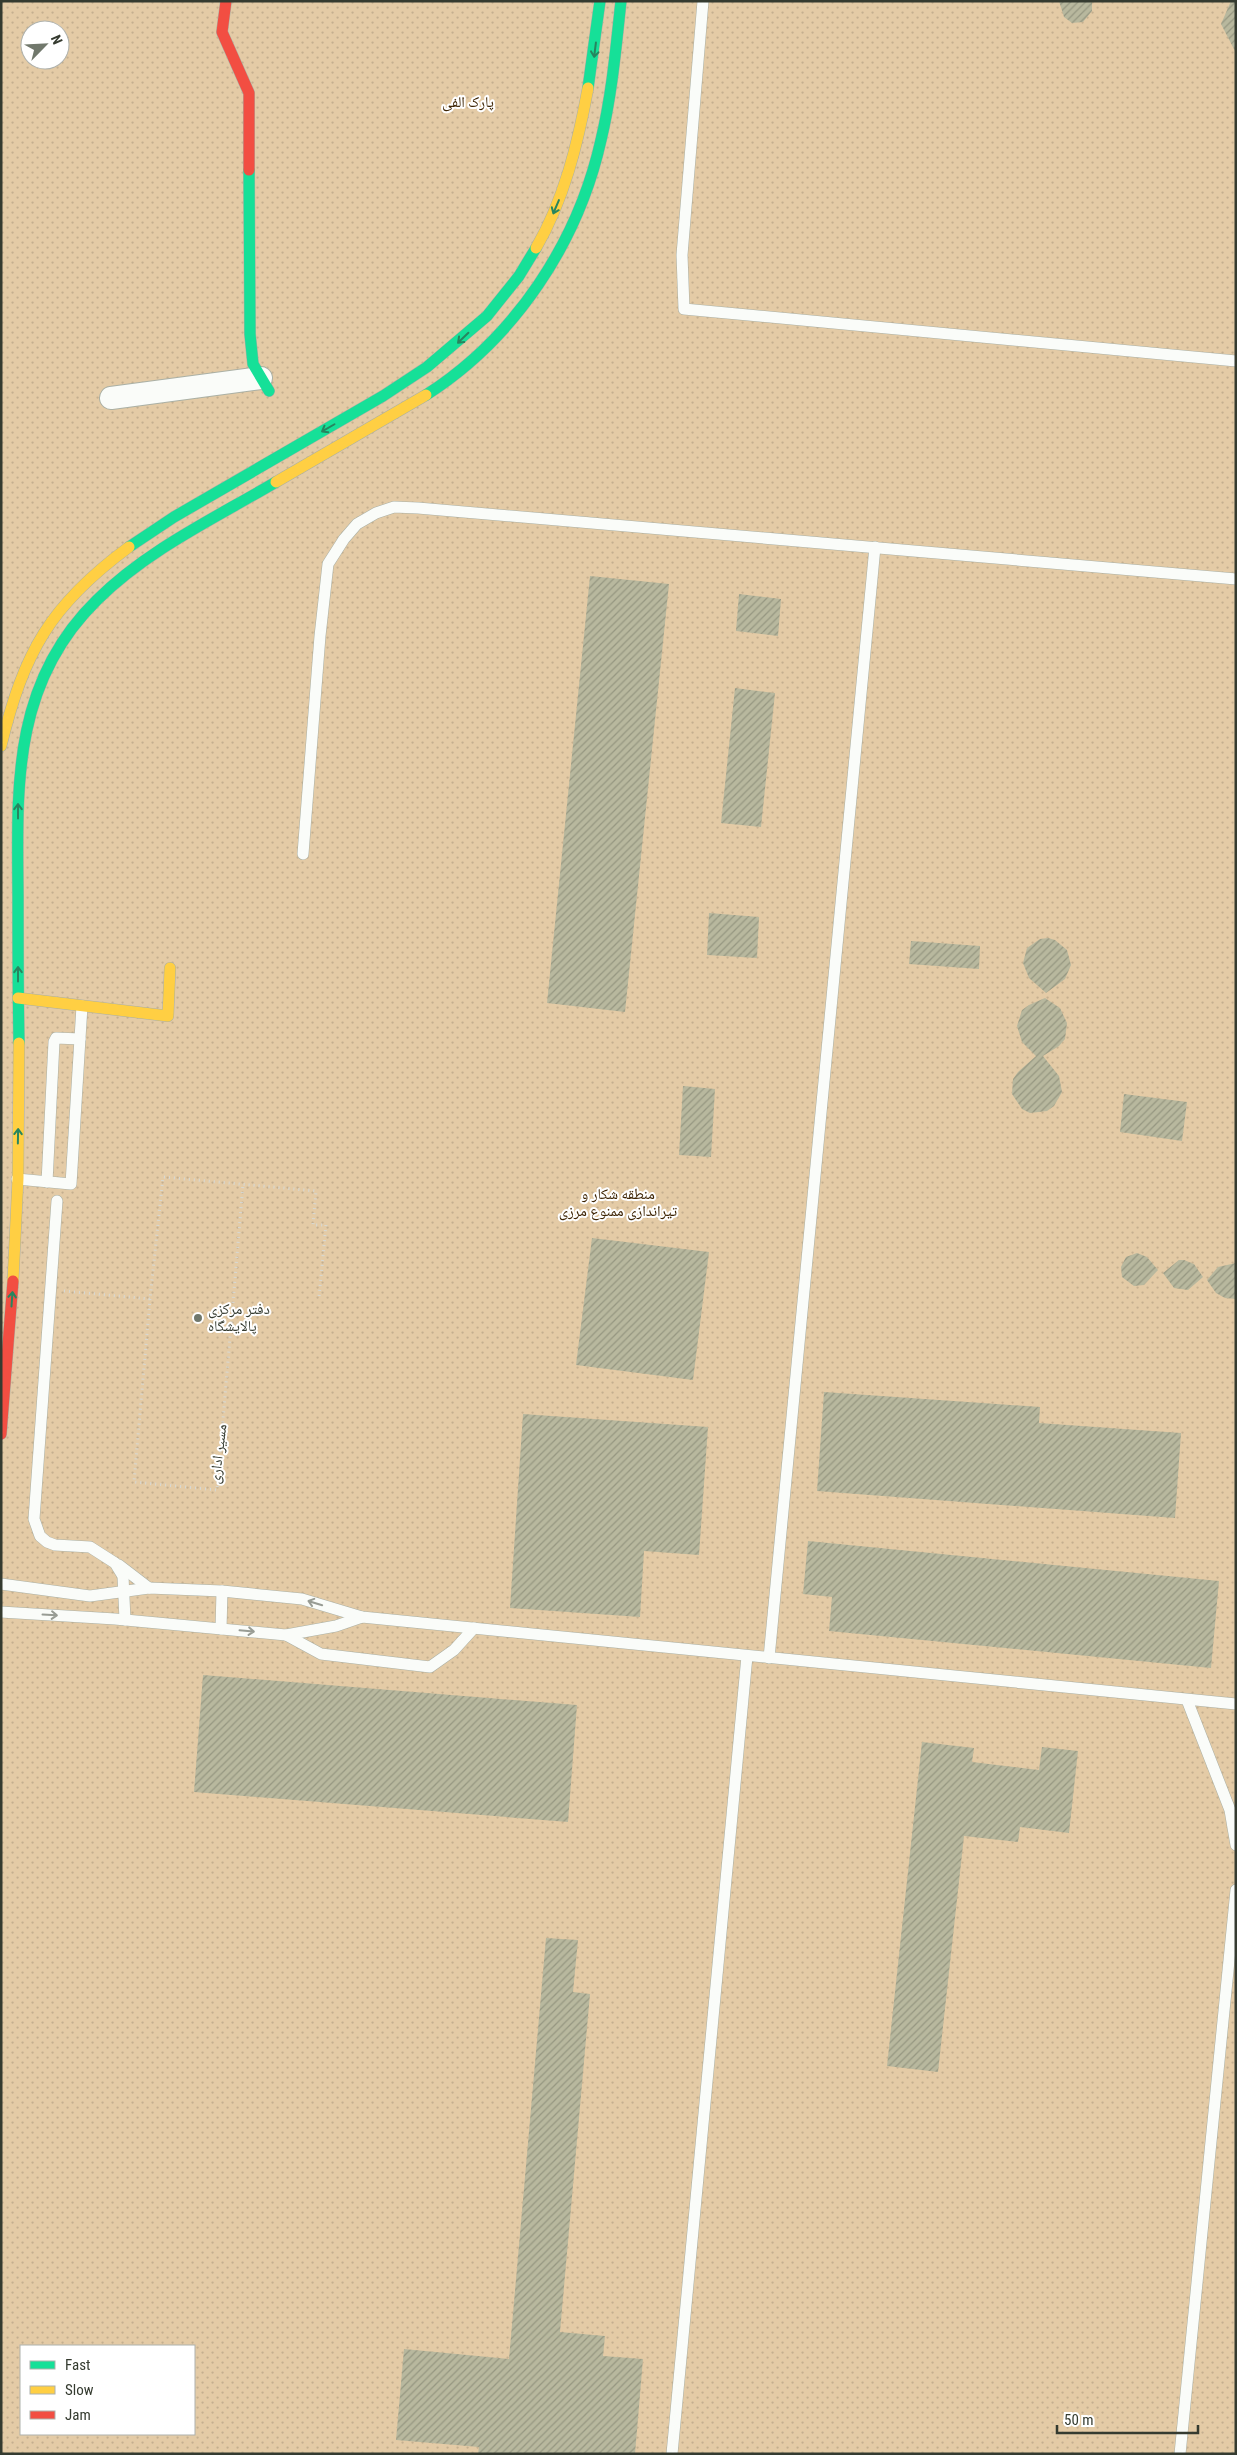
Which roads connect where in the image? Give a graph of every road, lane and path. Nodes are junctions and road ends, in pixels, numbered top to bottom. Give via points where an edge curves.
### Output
1 (226, 1) edge
2 (600, 1) edge
3 (622, 1) edge
4 (703, 1) edge
5 (1236, 361) edge
6 (265, 384) joint
7 (111, 398) dead end
8 (875, 547) junction
9 (1236, 579) edge
10 (1, 746) edge
11 (303, 854) dead end
12 (170, 968) dead end
13 (18, 998) junction
14 (82, 1006) junction
15 (80, 1038) junction
16 (17, 1179) junction
17 (47, 1182) junction
18 (243, 1185) junction
19 (57, 1201) dead end
20 (51, 1290) junction
21 (319, 1297) dead end
22 (150, 1299) junction
23 (1, 1434) edge
24 (115, 1563) junction
25 (1, 1584) edge
26 (149, 1588) junction
27 (222, 1591) junction
28 (124, 1592) junction
29 (1, 1612) edge
30 (362, 1617) junction
31 (125, 1620) junction
32 (474, 1628) junction
33 (221, 1629) junction
34 (286, 1635) junction
35 (747, 1656) junction
36 (769, 1658) junction
37 (1187, 1700) junction
38 (1236, 1704) edge
39 (1236, 1845) edge
40 (1236, 1890) edge
41 (672, 2454) edge
42 (1180, 2454) edge

1 - 6 main road via 222,32 249,93 250,334 253,364
2 -> 10 main road via 584,122 568,180 546,231 518,278 446,354 403,385 165,522 124,548 85,580 51,620 28,658 12,698
13 -> 3 main road via 17,805 22,748 32,704 47,668 68,632 100,595 136,565 414,403 460,371 502,330 536,290 564,241 588,186 604,127
4 - 5 lane via 682,255 684,310
6 - 7 street
8 - 9 lane
8 - 11 lane via 418,508 394,507 376,513 357,524 328,564
8 - 36 lane
12 - 14 main road via 168,1016
13 - 14 main road
16 -> 13 main road
14 - 15 lane
15 - 17 lane via 60,1037 54,1042
15 - 17 lane via 71,1184
16 - 17 lane
23 -> 16 main road via 15,1255
18 - 21 path, مسیر اداری via 316,1191 313,1225 326,1226
18 - 22 path, مسیر اداری via 163,1177
18 - 22 path, مسیر اداری via 217,1490 134,1482
19 - 20 lane
20 - 22 path
20 - 24 lane via 34,1519 36,1528 47,1542 90,1547
24 - 26 lane
24 - 28 lane via 123,1576
25 - 28 lane via 90,1596
26 - 27 lane
26 - 28 lane
30 -> 27 lane via 302,1599
27 - 33 lane
28 - 31 lane
29 -> 31 lane
30 - 32 lane
30 - 34 lane via 336,1626
31 - 33 lane
32 - 34 lane via 454,1650 430,1666 321,1654
32 - 35 lane
33 -> 34 lane
35 - 36 lane
35 - 41 lane
36 - 37 lane
37 - 38 lane
37 - 39 lane via 1230,1810
40 - 42 lane

